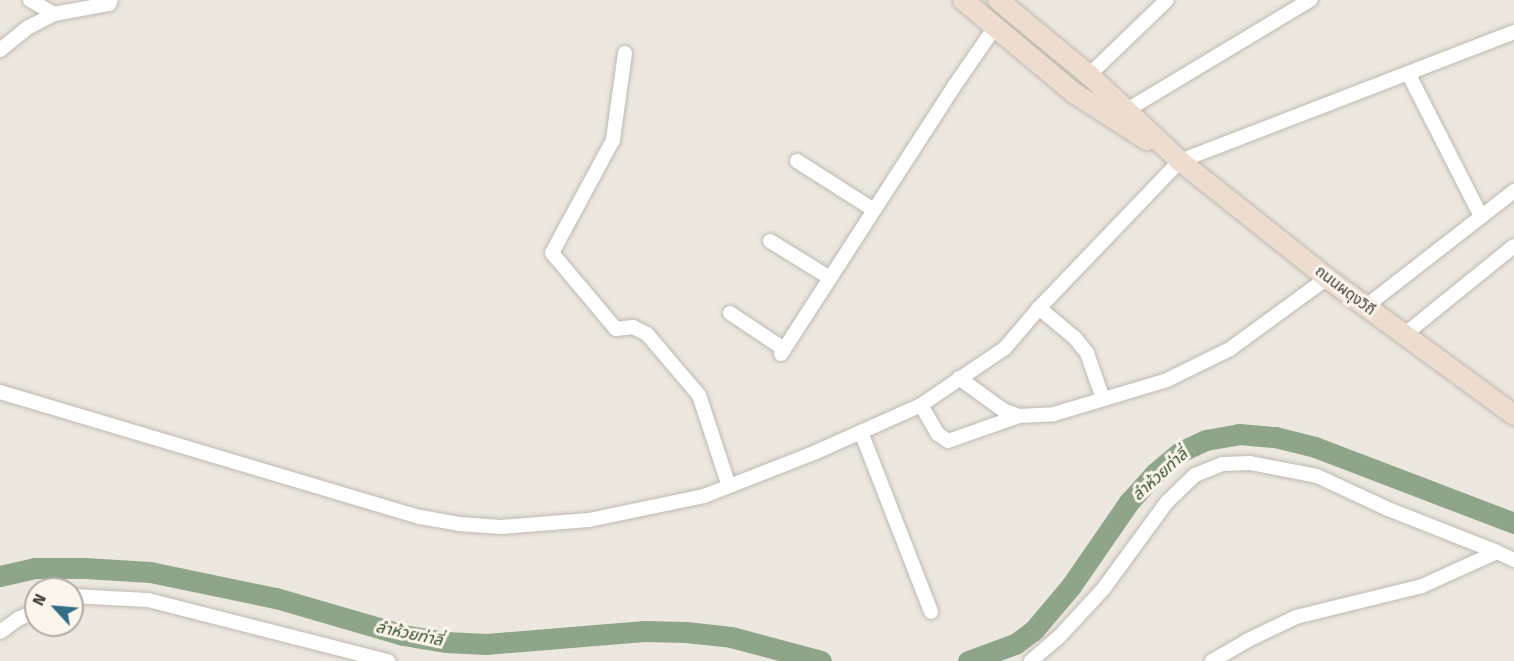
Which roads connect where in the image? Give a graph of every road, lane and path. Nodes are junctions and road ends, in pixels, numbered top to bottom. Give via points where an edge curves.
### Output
1 (30, 0) edge
2 (111, 0) edge
3 (963, 0) edge
4 (999, 0) edge
5 (1167, 0) edge
6 (1310, 0) edge
7 (54, 15) junction
8 (995, 27) junction
9 (1514, 32) edge
10 (0, 51) edge
11 (625, 53) dead end
12 (1408, 73) junction
13 (1089, 75) junction
14 (1127, 110) junction
15 (797, 161) dead end
16 (1180, 161) junction
17 (1514, 191) edge
18 (874, 210) junction
19 (1481, 216) junction
20 (770, 242) dead end
21 (1514, 246) edge
22 (830, 278) junction
23 (1327, 278) junction
24 (1365, 307) junction
25 (1039, 308) junction
26 (730, 313) dead end
27 (1404, 335) junction
28 (959, 378) junction
29 (0, 392) edge
30 (1103, 399) junction
31 (921, 405) junction
32 (1514, 415) edge
33 (1019, 416) junction
34 (861, 432) junction
35 (729, 486) junction
36 (1497, 552) junction
37 (1514, 560) edge
38 (84, 597) edge
39 (931, 612) dead end
40 (24, 616) edge
41 (0, 632) edge
42 (388, 661) edge
43 (1031, 661) edge
44 (1212, 661) edge

1 - 7 street
2 - 7 street via 109,4
3 - 8 main road
4 - 13 main road
5 - 13 street
6 - 14 street
7 - 10 street via 27,28
8 - 16 main road via 1074,93
8 - 18 street
9 - 12 street
11 - 35 street via 613,140 552,253 616,329 633,327 647,334 699,395
12 - 16 street
12 - 19 street
13 - 14 main road
14 - 16 main road
15 - 18 street
16 - 23 main road, ถนนผดุงวิถี
16 - 25 street
17 - 19 street
18 - 22 street
19 - 24 street
20 - 22 street
21 - 27 street
22 - 26 street via 782,352
23 - 24 main road, ถนนผดุงวิถี
23 - 30 street via 1230,350 1167,380
24 - 27 main road, ถนนผดุงวิถี
25 - 28 street via 1005,348
25 - 30 street via 1087,353
27 - 32 main road, ถนนผดุงวิถี
28 - 31 street
28 - 33 street via 1003,410
29 - 35 street via 420,517 459,524 523,526 589,520 704,496
30 - 33 street via 1054,414
31 - 33 street via 938,435 948,441
31 - 34 street
34 - 35 street
34 - 39 street
36 - 37 street
36 - 43 street via 1317,476 1250,463 1222,464 1195,475 1167,502 1104,588
36 - 44 street via 1422,586 1296,617
38 - 42 street via 148,600
40 - 41 street

